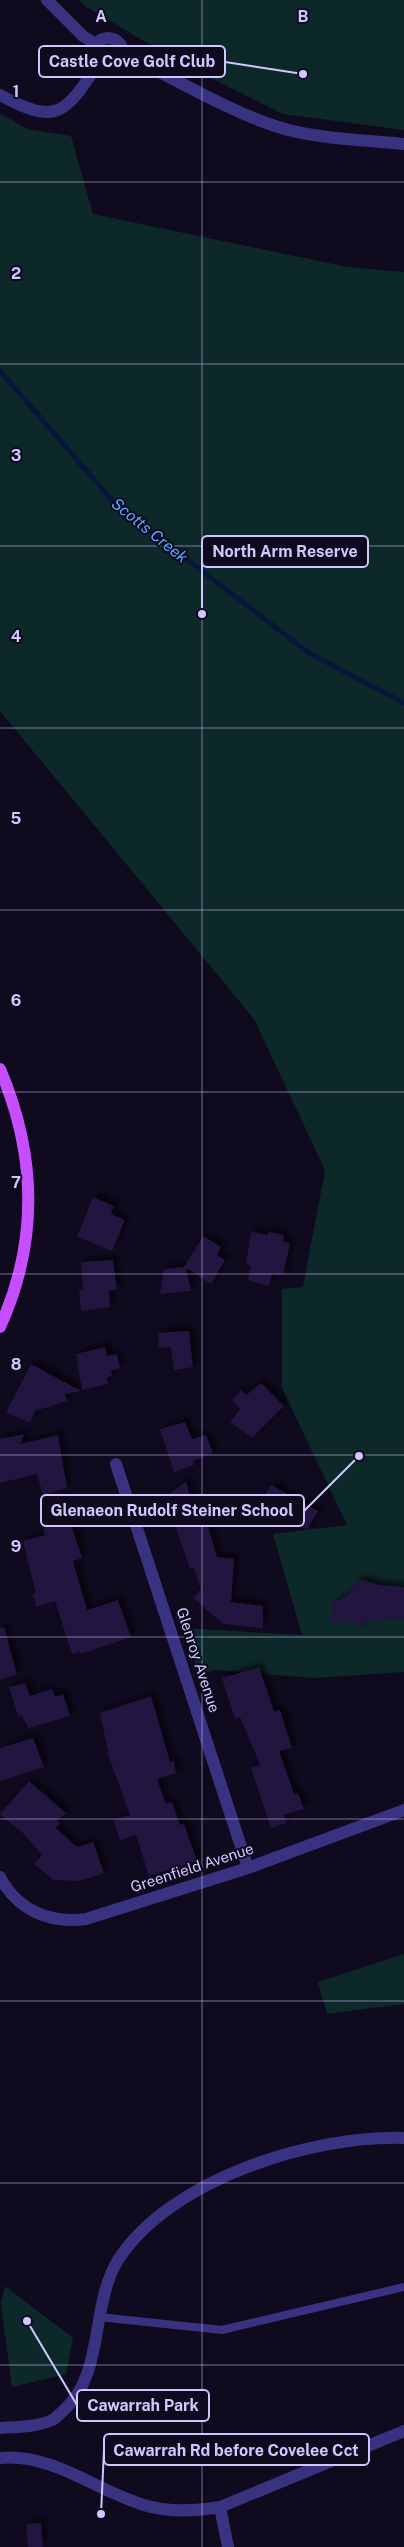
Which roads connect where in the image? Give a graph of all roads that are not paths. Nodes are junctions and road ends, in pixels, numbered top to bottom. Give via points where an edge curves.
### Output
1 (47, 0) edge
2 (96, 44) junction
3 (122, 60) junction
4 (98, 64) junction
5 (0, 95) edge
6 (404, 144) edge
7 (0, 1069) edge
8 (0, 1327) edge
9 (116, 1464) dead end
10 (402, 1812) edge
11 (248, 1868) junction
12 (0, 1877) edge
13 (404, 2138) edge
14 (404, 2287) edge
15 (99, 2317) junction
16 (0, 2428) edge
17 (404, 2431) edge
18 (0, 2458) edge
19 (220, 2507) junction
20 (228, 2547) edge

1 - 2 street via 83,36
2 - 3 street via 104,39 116,40 124,51
2 - 4 street via 94,57
3 - 4 street via 111,68
3 - 6 street via 136,60 276,127
4 - 5 street via 76,98 62,110 48,113 32,111
7 - 8 main road via 22,1131 29,1195 25,1250 14,1293
9 - 11 street, Glenroy Avenue
10 - 11 street, Greenfield Avenue
11 - 12 street, Greenfield Avenue via 86,1919 67,1922 31,1911 15,1898
13 - 15 street via 335,2144 297,2152 248,2168 176,2204 152,2220 118,2261 106,2288
14 - 15 lane via 222,2330
15 - 16 street via 87,2373 76,2399 53,2420
17 - 19 street
18 - 19 street via 52,2465 146,2506 198,2511
19 - 20 street

